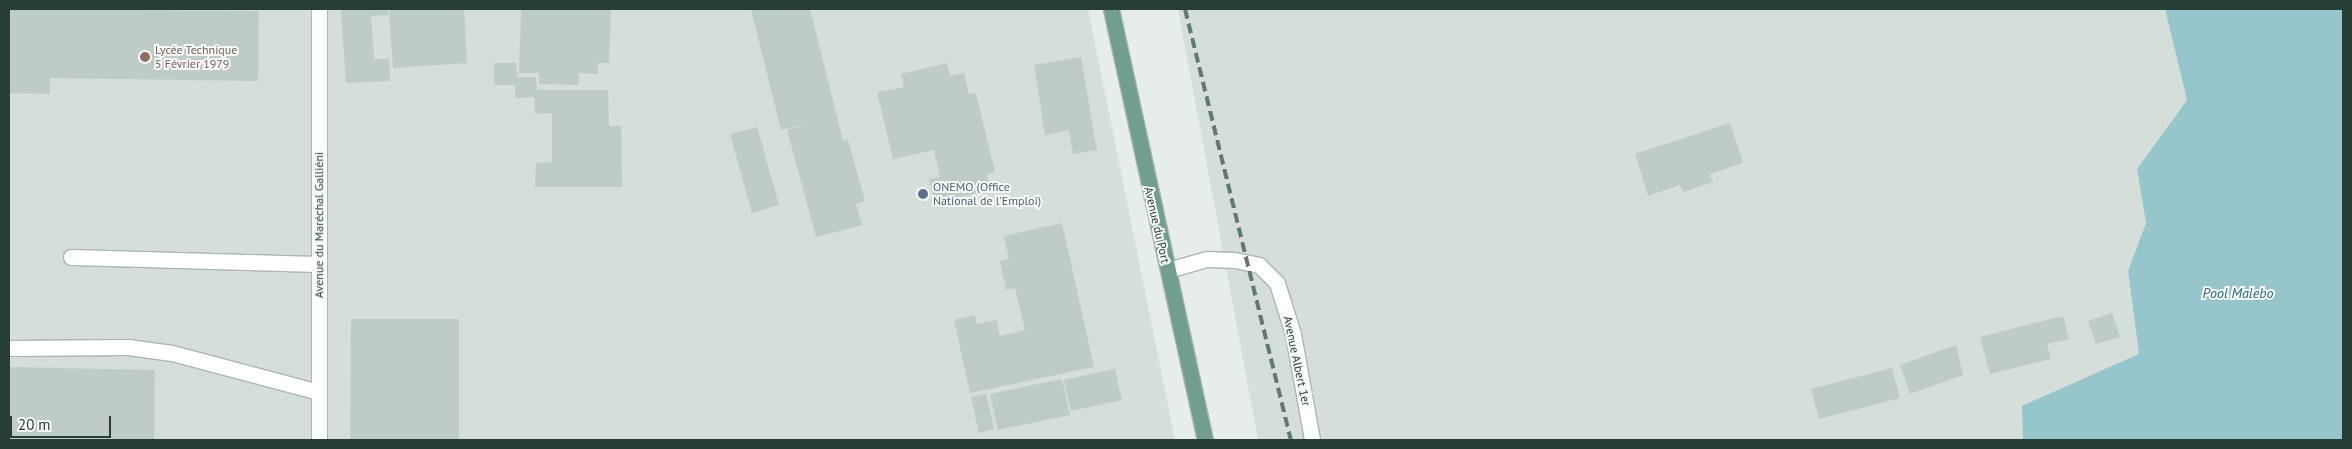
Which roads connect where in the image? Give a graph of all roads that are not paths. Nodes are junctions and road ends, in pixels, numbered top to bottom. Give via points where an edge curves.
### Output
1 (319, 9) edge
2 (1111, 9) edge
3 (71, 257) dead end
4 (319, 264) junction
5 (1168, 270) junction
6 (9, 348) edge
7 (320, 392) junction
8 (320, 440) edge
9 (1205, 440) edge
10 (1312, 440) edge

1 - 4 street, Avenue du Maréchal Galliéni
2 - 5 main road, Avenue du Port
3 - 4 street
4 - 7 street, Avenue du Maréchal Galliéni
5 - 9 main road, Avenue du Port
5 - 10 street, Avenue Albert 1er via 1207,259 1235,260 1259,265 1277,283 1293,334
6 - 7 street via 128,347 163,352
7 - 8 street, Avenue du Maréchal Galliéni

